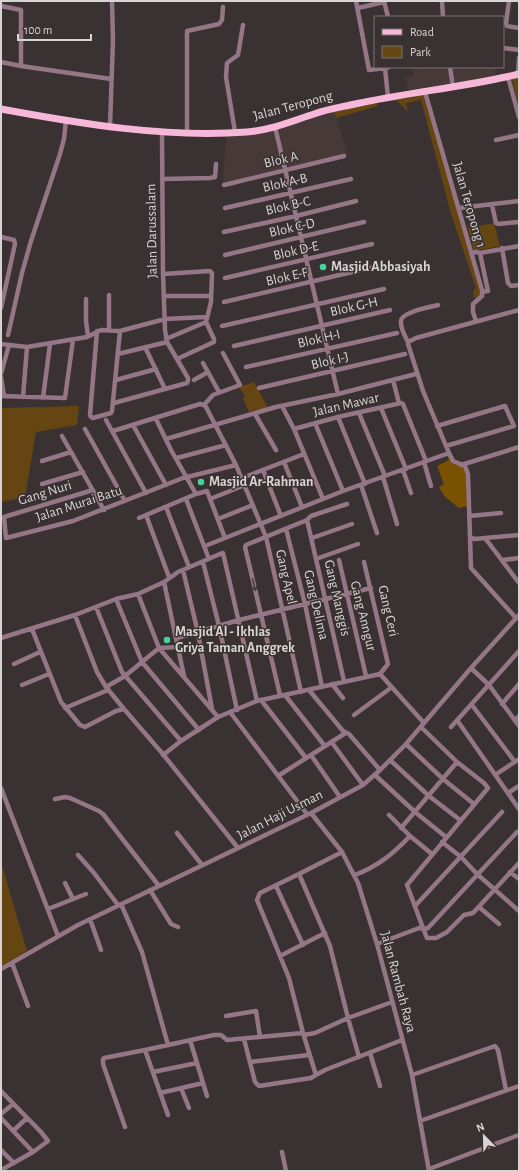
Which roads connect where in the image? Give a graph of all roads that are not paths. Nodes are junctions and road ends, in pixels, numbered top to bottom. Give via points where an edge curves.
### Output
1 (112, 1) edge
2 (356, 1) edge
3 (384, 1) edge
4 (442, 1) edge
5 (509, 1) edge
6 (1, 6) edge
7 (224, 7) dead end
8 (358, 8) junction
9 (388, 16) edge
10 (443, 16) edge
11 (243, 25) dead end
12 (519, 28) edge
13 (504, 48) edge
14 (519, 50) edge
15 (519, 58) edge
16 (1, 62) edge
17 (21, 66) junction
18 (381, 68) edge
19 (387, 68) edge
20 (450, 68) edge
21 (518, 74) edge
22 (508, 77) junction
23 (111, 79) junction
24 (453, 87) junction
25 (425, 92) junction
26 (388, 97) junction
27 (1, 109) edge
28 (519, 117) edge
29 (66, 120) junction
30 (110, 126) junction
31 (274, 127) junction
32 (162, 132) junction
33 (235, 132) junction
34 (187, 133) junction
35 (519, 135) edge
36 (496, 140) dead end
37 (344, 156) dead end
38 (216, 164) dead end
39 (285, 171) junction
40 (162, 179) junction
41 (351, 179) dead end
42 (224, 185) dead end
43 (290, 194) junction
44 (356, 201) dead end
45 (519, 202) edge
46 (492, 205) junction
47 (225, 208) dead end
48 (458, 208) junction
49 (296, 216) junction
50 (364, 222) dead end
51 (519, 222) edge
52 (224, 232) dead end
53 (1, 237) edge
54 (301, 237) junction
55 (372, 244) dead end
56 (519, 246) edge
57 (502, 248) junction
58 (472, 253) junction
59 (480, 253) junction
60 (225, 255) dead end
61 (306, 260) junction
62 (378, 266) dead end
63 (163, 274) junction
64 (225, 278) dead end
65 (312, 283) junction
66 (519, 285) edge
67 (384, 289) dead end
68 (482, 292) junction
69 (110, 295) dead end
70 (164, 296) junction
71 (211, 296) junction
72 (86, 299) dead end
73 (224, 302) dead end
74 (317, 304) junction
75 (438, 305) dead end
76 (1, 308) edge
77 (390, 310) dead end
78 (519, 310) edge
79 (165, 319) junction
80 (206, 320) junction
81 (476, 321) junction
82 (222, 326) dead end
83 (322, 326) junction
84 (109, 330) junction
85 (97, 331) junction
86 (120, 331) junction
87 (397, 332) dead end
88 (8, 335) dead end
89 (88, 336) junction
90 (73, 340) junction
91 (167, 340) junction
92 (408, 342) junction
93 (1, 344) edge
94 (50, 344) junction
95 (9, 345) junction
96 (234, 346) dead end
97 (27, 347) junction
98 (145, 347) junction
99 (327, 348) junction
100 (223, 353) dead end
101 (118, 354) junction
102 (406, 354) dead end
103 (177, 359) junction
104 (203, 363) dead end
105 (246, 367) dead end
106 (156, 369) junction
107 (333, 371) junction
108 (208, 372) junction
109 (416, 374) junction
110 (1, 376) edge
111 (116, 380) junction
112 (194, 380) dead end
113 (393, 380) junction
114 (258, 388) dead end
115 (165, 389) junction
116 (219, 392) junction
117 (338, 394) junction
118 (3, 396) edge
119 (23, 397) junction
120 (43, 398) junction
121 (114, 403) junction
122 (401, 403) junction
123 (204, 405) junction
124 (282, 406) junction
125 (381, 408) junction
126 (359, 413) junction
127 (255, 414) junction
128 (338, 417) junction
129 (156, 419) junction
130 (106, 420) dead end
131 (315, 423) junction
132 (133, 425) junction
133 (215, 425) junction
134 (437, 426) junction
135 (85, 429) dead end
136 (294, 429) junction
137 (113, 431) junction
138 (62, 436) dead end
139 (166, 440) junction
140 (226, 445) junction
141 (446, 446) junction
142 (519, 447) edge
143 (276, 450) dead end
144 (71, 452) junction
145 (449, 452) junction
146 (304, 454) junction
147 (177, 458) junction
148 (42, 461) dead end
149 (284, 462) junction
150 (425, 462) junction
151 (236, 464) junction
152 (461, 465) junction
153 (405, 469) junction
154 (263, 470) junction
155 (83, 472) junction
156 (384, 477) junction
157 (188, 478) junction
158 (242, 478) junction
159 (42, 484) dead end
160 (166, 485) junction
161 (245, 485) junction
162 (363, 485) junction
163 (431, 486) dead end
164 (93, 490) junction
165 (343, 491) junction
166 (146, 493) junction
167 (411, 493) dead end
168 (196, 494) junction
169 (210, 498) junction
170 (186, 499) junction
171 (323, 499) junction
172 (125, 501) junction
173 (347, 504) dead end
174 (253, 505) junction
175 (166, 507) junction
176 (302, 507) junction
177 (104, 510) junction
178 (501, 513) dead end
179 (146, 515) junction
180 (281, 516) junction
181 (469, 516) junction
182 (138, 518) dead end
183 (218, 519) junction
184 (307, 520) junction
185 (261, 524) junction
186 (352, 524) dead end
187 (397, 524) dead end
188 (286, 529) junction
189 (378, 534) dead end
190 (19, 535) joint
191 (519, 535) edge
192 (266, 537) junction
193 (225, 538) junction
194 (312, 538) junction
195 (471, 538) junction
196 (485, 538) junction
197 (358, 544) dead end
198 (205, 546) junction
199 (519, 558) edge
200 (209, 559) junction
201 (316, 559) junction
202 (339, 560) dead end
203 (502, 560) junction
204 (204, 562) junction
205 (364, 562) dead end
206 (188, 567) junction
207 (183, 570) junction
208 (169, 578) junction
209 (164, 582) junction
210 (519, 583) edge
211 (371, 588) junction
212 (138, 594) junction
213 (346, 594) junction
214 (326, 599) junction
215 (116, 600) junction
216 (305, 604) junction
217 (96, 607) junction
218 (282, 609) junction
219 (75, 614) junction
220 (261, 615) junction
221 (518, 617) edge
222 (239, 620) junction
223 (219, 626) junction
224 (32, 629) junction
225 (198, 633) junction
226 (1, 638) edge
227 (177, 638) junction
228 (178, 647) junction
229 (159, 648) junction
230 (519, 651) edge
231 (40, 652) junction
232 (142, 662) junction
233 (14, 664) dead end
234 (471, 668) junction
235 (50, 674) junction
236 (380, 674) junction
237 (125, 676) junction
238 (366, 676) junction
239 (185, 677) junction
240 (344, 681) junction
241 (332, 684) junction
242 (519, 684) edge
243 (22, 685) dead end
244 (489, 685) junction
245 (322, 687) junction
246 (392, 687) junction
247 (107, 689) junction
248 (309, 690) junction
249 (301, 692) junction
250 (283, 695) junction
251 (344, 698) dead end
252 (259, 700) junction
253 (502, 704) junction
254 (472, 705) junction
255 (65, 708) junction
256 (124, 709) junction
257 (212, 710) junction
258 (237, 710) junction
259 (230, 712) junction
260 (354, 715) dead end
261 (519, 716) edge
262 (218, 717) junction
263 (457, 720) junction
264 (515, 721) junction
265 (422, 725) junction
266 (519, 726) edge
267 (450, 727) dead end
268 (199, 730) junction
269 (344, 732) junction
270 (181, 741) junction
271 (333, 744) dead end
272 (406, 744) junction
273 (324, 745) junction
274 (163, 755) junction
275 (306, 758) junction
276 (313, 758) dead end
277 (390, 760) junction
278 (517, 761) edge
279 (457, 762) junction
280 (380, 770) junction
281 (375, 775) junction
282 (495, 775) junction
283 (278, 776) junction
284 (443, 779) junction
285 (364, 785) junction
286 (519, 786) edge
287 (1, 788) edge
288 (508, 793) junction
289 (429, 796) junction
290 (340, 797) junction
291 (55, 799) dead end
292 (474, 804) junction
293 (519, 809) edge
294 (415, 812) junction
295 (502, 812) dead end
296 (309, 814) junction
297 (389, 815) dead end
298 (460, 820) junction
299 (401, 828) junction
300 (178, 832) dead end
301 (517, 832) dead end
302 (410, 836) junction
303 (446, 836) junction
304 (442, 842) junction
305 (238, 848) junction
306 (342, 852) junction
307 (432, 854) junction
308 (78, 855) dead end
309 (461, 857) junction
310 (519, 863) edge
311 (202, 865) junction
312 (510, 872) junction
313 (299, 874) junction
314 (477, 874) junction
315 (355, 875) junction
316 (519, 880) edge
317 (65, 883) dead end
318 (159, 886) junction
319 (276, 886) junction
320 (150, 890) junction
321 (495, 890) junction
322 (86, 894) dead end
323 (73, 899) junction
324 (120, 905) junction
325 (415, 906) junction
326 (479, 907) junction
327 (48, 910) junction
328 (519, 911) edge
329 (90, 919) junction
330 (499, 924) dead end
331 (178, 927) dead end
332 (422, 928) junction
333 (325, 933) junction
334 (58, 936) junction
335 (377, 944) junction
336 (303, 945) junction
337 (101, 950) dead end
338 (280, 956) junction
339 (12, 963) junction
340 (1, 970) edge
341 (392, 1002) junction
342 (28, 1006) dead end
343 (226, 1016) dead end
344 (348, 1018) junction
345 (303, 1034) junction
346 (260, 1037) junction
347 (244, 1039) junction
348 (190, 1040) junction
349 (402, 1040) junction
350 (168, 1045) junction
351 (145, 1050) junction
352 (370, 1053) junction
353 (310, 1055) junction
354 (359, 1057) junction
355 (250, 1062) junction
356 (197, 1063) junction
357 (153, 1072) junction
358 (316, 1075) junction
359 (412, 1075) junction
360 (204, 1084) junction
361 (380, 1086) dead end
362 (519, 1086) edge
363 (181, 1088) junction
364 (506, 1090) junction
365 (1, 1091) edge
366 (160, 1093) junction
367 (207, 1096) dead end
368 (13, 1104) junction
369 (189, 1108) dead end
370 (1, 1114) edge
371 (168, 1115) dead end
372 (1, 1118) edge
373 (27, 1118) junction
374 (420, 1122) junction
375 (125, 1127) dead end
376 (13, 1131) junction
377 (519, 1135) edge
378 (1, 1150) edge
379 (33, 1152) junction
380 (282, 1152) dead end
381 (14, 1163) junction
382 (1, 1170) edge
383 (429, 1170) edge
384 (286, 1171) edge

1 - 23 street
2 - 8 street
3 - 8 street
3 - 9 street
4 - 10 street
5 - 12 street via 507,26
6 - 17 street via 21,10
7 - 34 street via 219,24 187,31
8 - 18 street via 369,70
11 - 33 street via 238,54 227,63 226,69
13 - 14 street
15 - 21 street
16 - 17 street
17 - 23 street
19 - 26 street
20 - 24 street
21 - 22 main road, Jalan Teropong
22 - 24 main road, Jalan Teropong
22 - 28 street
23 - 30 street
24 - 25 main road, Jalan Teropong
25 - 26 main road, Jalan Teropong
25 - 48 street, Jalan Teropong 1
26 - 31 main road, Jalan Teropong via 322,112
27 - 29 main road, Jalan Teropong
29 - 30 main road, Jalan Teropong
29 - 88 street via 60,154 31,241
30 - 32 main road, Jalan Teropong
31 - 33 main road, Jalan Teropong
31 - 39 street
32 - 34 main road, Jalan Teropong
32 - 40 street, Jalan Darussalam
33 - 34 main road, Jalan Teropong
35 - 36 street
37 - 39 street, Blok A
38 - 40 street via 215,177
39 - 42 street, Blok A
39 - 43 street
40 - 63 street, Jalan Darussalam
41 - 43 street, Blok A-B
43 - 47 street, Blok A-B
43 - 49 street
44 - 49 street, Blok B-C
45 - 46 street
46 - 48 street
46 - 51 street via 496,223
48 - 58 street, Jalan Teropong 1
49 - 52 street, Blok B-C
49 - 54 street
50 - 54 street, Blok C-D
53 - 76 street via 14,240 15,244
54 - 60 street, Blok C-D
54 - 61 street
55 - 61 street, Blok D-E
56 - 57 street
57 - 59 street
57 - 66 street via 508,283 511,286
58 - 59 street
58 - 68 street, Jalan Teropong 1
59 - 68 street via 488,291
61 - 64 street, Blok D-E
61 - 65 street
62 - 65 street, Blok E-F
63 - 70 street, Jalan Darussalam
63 - 71 street via 211,271
65 - 73 street, Blok E-F
65 - 74 street
67 - 74 street
68 - 81 street via 481,298 473,304
69 - 84 street
70 - 71 street
70 - 79 street, Jalan Darussalam
71 - 80 street
72 - 89 street
74 - 82 street
74 - 83 street
75 - 92 street via 403,316 400,321
77 - 83 street, Blok G-H
78 - 81 street
79 - 80 street
79 - 86 street
79 - 91 street, Jalan Darussalam
80 - 91 street
80 - 103 street via 214,342
81 - 92 street
83 - 96 street, Blok G-H
83 - 99 street
84 - 85 street
84 - 86 street
85 - 89 street
85 - 121 street via 91,416 93,418 111,413
86 - 101 street
87 - 99 street, Blok H-I
89 - 90 street
90 - 94 street
90 - 120 street via 66,397
91 - 98 street
91 - 103 street
92 - 109 street
93 - 95 street
94 - 97 street
94 - 120 street
95 - 97 street
95 - 110 street
97 - 119 street
98 - 101 street
98 - 106 street
99 - 105 street, Blok H-I
99 - 107 street
100 - 116 street via 240,385
101 - 111 street
102 - 107 street, Blok I-J
103 - 115 street via 188,381
104 - 108 street
106 - 111 street
106 - 115 street
107 - 114 street, Blok I-J
107 - 117 street
108 - 112 street
108 - 116 street
109 - 113 street
109 - 134 street
110 - 118 street
111 - 121 street
113 - 117 street
113 - 122 street
115 - 121 street
116 - 123 street
117 - 124 street
118 - 119 street
119 - 120 street
122 - 125 street, Jalan Mawar
122 - 150 street
123 - 129 street via 200,404
123 - 133 street, Gang Apel
124 - 127 street
124 - 136 street
125 - 126 street, Jalan Mawar
125 - 153 street
126 - 128 street, Jalan Mawar
126 - 156 street
127 - 133 street
127 - 143 street
128 - 131 street, Jalan Mawar
128 - 162 street
129 - 132 street
129 - 139 street
130 - 137 street
131 - 136 street, Jalan Mawar
131 - 165 street
132 - 137 street
132 - 160 street
133 - 139 street
133 - 140 street, Gang Apel
134 - 141 street
134 - 141 street via 505,406 514,426
135 - 172 street
136 - 146 street
137 - 166 street
138 - 144 street
139 - 147 street
140 - 147 street
140 - 151 street, Gang Apel
141 - 145 street
142 - 152 street
144 - 148 street
144 - 155 street
145 - 150 street
145 - 152 street
146 - 149 street
146 - 171 street
147 - 157 street
149 - 154 street
149 - 176 street
150 - 153 street
150 - 163 street
151 - 157 street, Jalan Murai Batu
151 - 158 street, Gang Apel
152 - 181 street via 467,469 468,474
153 - 156 street
153 - 167 street
154 - 158 street
154 - 180 street
155 - 159 street
155 - 164 street
156 - 162 street
156 - 187 street
157 - 160 street, Jalan Murai Batu
157 - 168 street
158 - 161 street, Gang Apel
160 - 166 street, Jalan Murai Batu
161 - 169 street
161 - 174 street, Gang Apel
162 - 165 street
162 - 189 street
164 - 177 street
164 - 190 street, Gang Nuri via 4,517 6,538
165 - 171 street
166 - 172 street, Jalan Murai Batu
168 - 169 street via 207,491
168 - 170 street
169 - 183 street
170 - 175 street
170 - 198 street
171 - 176 street
172 - 177 street, Jalan Murai Batu
173 - 184 street via 311,516
174 - 183 street
174 - 185 street, Gang Apel
175 - 179 street
175 - 206 street
176 - 180 street
177 - 190 street, Jalan Murai Batu
178 - 181 street
179 - 182 street
179 - 208 street
180 - 185 street
181 - 195 street
183 - 193 street
184 - 188 street
184 - 194 street, Gang Manggis
185 - 192 street, Gang Apel
185 - 193 street
186 - 194 street
188 - 192 street
188 - 216 street, Gang Delima
191 - 196 street
192 - 218 street, Gang Apel
192 -> 220 street via 247,543 245,547
193 - 198 street
194 - 201 street, Gang Manggis
195 - 196 street
195 - 221 street via 471,568
196 - 203 street
197 - 201 street
198 - 200 street
199 - 203 street
200 - 204 street
200 - 222 street via 223,553 225,556
201 - 214 street, Gang Manggis
202 - 213 street, Gang Anngur
203 - 210 street
204 - 206 street
204 - 223 street
205 - 211 street, Gang Ceri
206 - 207 street
207 - 208 street
207 - 225 street
208 - 209 street
209 - 212 street
209 - 227 street
211 - 213 street
211 - 236 street, Gang Ceri via 388,664
212 - 215 street
212 - 229 street
213 - 214 street
213 - 238 street, Gang Anngur
214 - 216 street
214 - 240 street, Gang Manggis
215 - 217 street
215 - 232 street
216 - 218 street
216 - 245 street, Gang Delima
217 - 219 street
217 - 237 street via 118,665
218 - 220 street
218 - 249 street, Gang Apel
219 - 224 street
219 - 247 street via 97,672
220 - 222 street
220 - 250 street
221 - 234 street, Jalan Haji Usman
222 - 223 street
222 - 252 street
223 - 225 street
223 - 258 street
224 - 226 street
224 - 231 street
225 - 227 street
225 - 257 street
227 - 228 street
228 - 229 street
228 - 239 street
229 - 232 street
229 - 239 street
230 - 244 street
231 - 233 street
231 - 235 street
232 - 237 street
232 - 268 street
234 - 244 street
234 - 265 street, Jalan Haji Usman
235 - 243 street
235 - 255 street
236 - 238 street
236 - 246 street
237 - 247 street
237 - 270 street
238 - 240 street
239 - 257 street
240 - 241 street
241 - 245 street
241 - 251 street
242 - 253 street
244 - 253 street
244 - 254 street
245 - 248 street
246 - 260 street
246 - 265 street
247 - 255 street
247 - 256 street
248 - 249 street
248 - 269 street
249 - 250 street
250 - 252 street
250 - 273 street
252 - 258 street
252 - 275 street
253 - 264 street
254 - 263 street
254 - 278 street
255 - 256 street via 82,727
256 - 274 street
257 - 262 street
258 - 259 street
259 - 262 street
259 - 283 street, Jalan Rambah Raya
261 - 264 street
262 - 268 street
263 - 267 street
263 - 282 street
264 - 266 street
265 - 272 street, Jalan Haji Usman
265 - 279 street
268 - 270 street
269 - 273 street
269 - 280 street via 347,732
270 - 274 street
271 - 285 street
272 - 277 street, Jalan Haji Usman
272 - 284 street
273 - 275 street
274 - 305 street
275 - 283 street
276 - 290 street
277 - 280 street, Jalan Haji Usman
277 - 289 street
278 - 282 street
279 - 284 street
279 - 292 street via 488,787
280 - 281 street, Jalan Haji Usman
281 - 285 street, Jalan Haji Usman
281 - 294 street
282 - 288 street
283 - 296 street, Jalan Rambah Raya
284 - 289 street
284 - 292 street
285 - 290 street, Jalan Haji Usman
286 - 288 street
287 - 327 street
288 - 293 street
289 - 294 street
289 - 298 street
290 - 296 street, Jalan Haji Usman
291 - 318 street via 70,798 99,811
292 - 298 street
294 - 299 street
294 - 303 street
295 - 309 street
296 - 305 street, Jalan Haji Usman
296 - 306 street, Jalan Rambah Raya
297 - 299 street
298 - 303 street
299 - 302 street
300 - 311 street
301 - 314 street
302 - 307 street
302 - 315 street via 393,854
303 - 304 street
304 - 307 street
304 - 309 street
305 - 311 street, Jalan Haji Usman
306 - 313 street
306 - 315 street, Jalan Rambah Raya
307 - 325 street via 406,886
308 - 324 street
309 - 314 street
309 - 325 street
310 - 312 street
311 - 318 street, Jalan Haji Usman
312 - 316 street
312 - 321 street
313 - 319 street
313 - 333 street
314 - 321 street
314 - 332 street via 428,928
315 - 335 street, Jalan Rambah Raya
317 - 323 street
318 - 320 street, Jalan Haji Usman
319 - 336 street
319 - 338 street via 260,893 256,900
320 - 324 street, Jalan Haji Usman
320 - 331 street via 171,924
321 - 326 street
321 - 328 street
322 - 323 street
323 - 327 street
324 - 329 street, Jalan Haji Usman
324 - 350 street via 142,952
325 - 332 street
326 - 330 street
326 - 332 street via 472,914 464,915 447,932 436,938 428,938
327 - 334 street
329 - 334 street, Jalan Haji Usman
329 - 337 street
332 - 335 street
333 - 336 street
333 - 344 street
334 - 339 street, Jalan Haji Usman
335 - 341 street, Jalan Rambah Raya
336 - 338 street
338 - 345 street via 289,978
339 - 340 street, Jalan Haji Usman
339 - 342 street
341 - 344 street
341 - 349 street, Jalan Rambah Raya
343 - 346 street via 256,1011
344 - 345 street via 315,1033
344 - 354 street
345 - 346 street
345 - 353 street
346 - 347 street
347 - 348 street via 228,1040 220,1035 214,1035
347 - 355 street
348 - 350 street
348 - 356 street
349 - 352 street
349 - 359 street, Jalan Rambah Raya
350 - 351 street
351 - 357 street
351 - 375 street via 102,1059
352 - 354 street
352 - 361 street
353 - 355 street
353 - 358 street
354 - 358 street
355 - 358 street via 258,1086 311,1078
356 - 357 street
356 - 360 street
357 - 366 street
359 - 364 street via 495,1046
359 - 374 street, Jalan Rambah Raya
360 - 363 street
360 - 367 street
362 - 364 street
363 - 366 street
363 - 369 street
364 - 374 street
365 - 368 street
366 - 371 street
368 - 370 street
368 - 373 street
372 - 376 street
373 - 376 street
373 - 379 street via 48,1141
374 - 383 street, Jalan Rambah Raya
376 - 379 street
377 - 383 street
378 - 381 street
379 - 381 street
380 - 384 street
381 - 382 street

